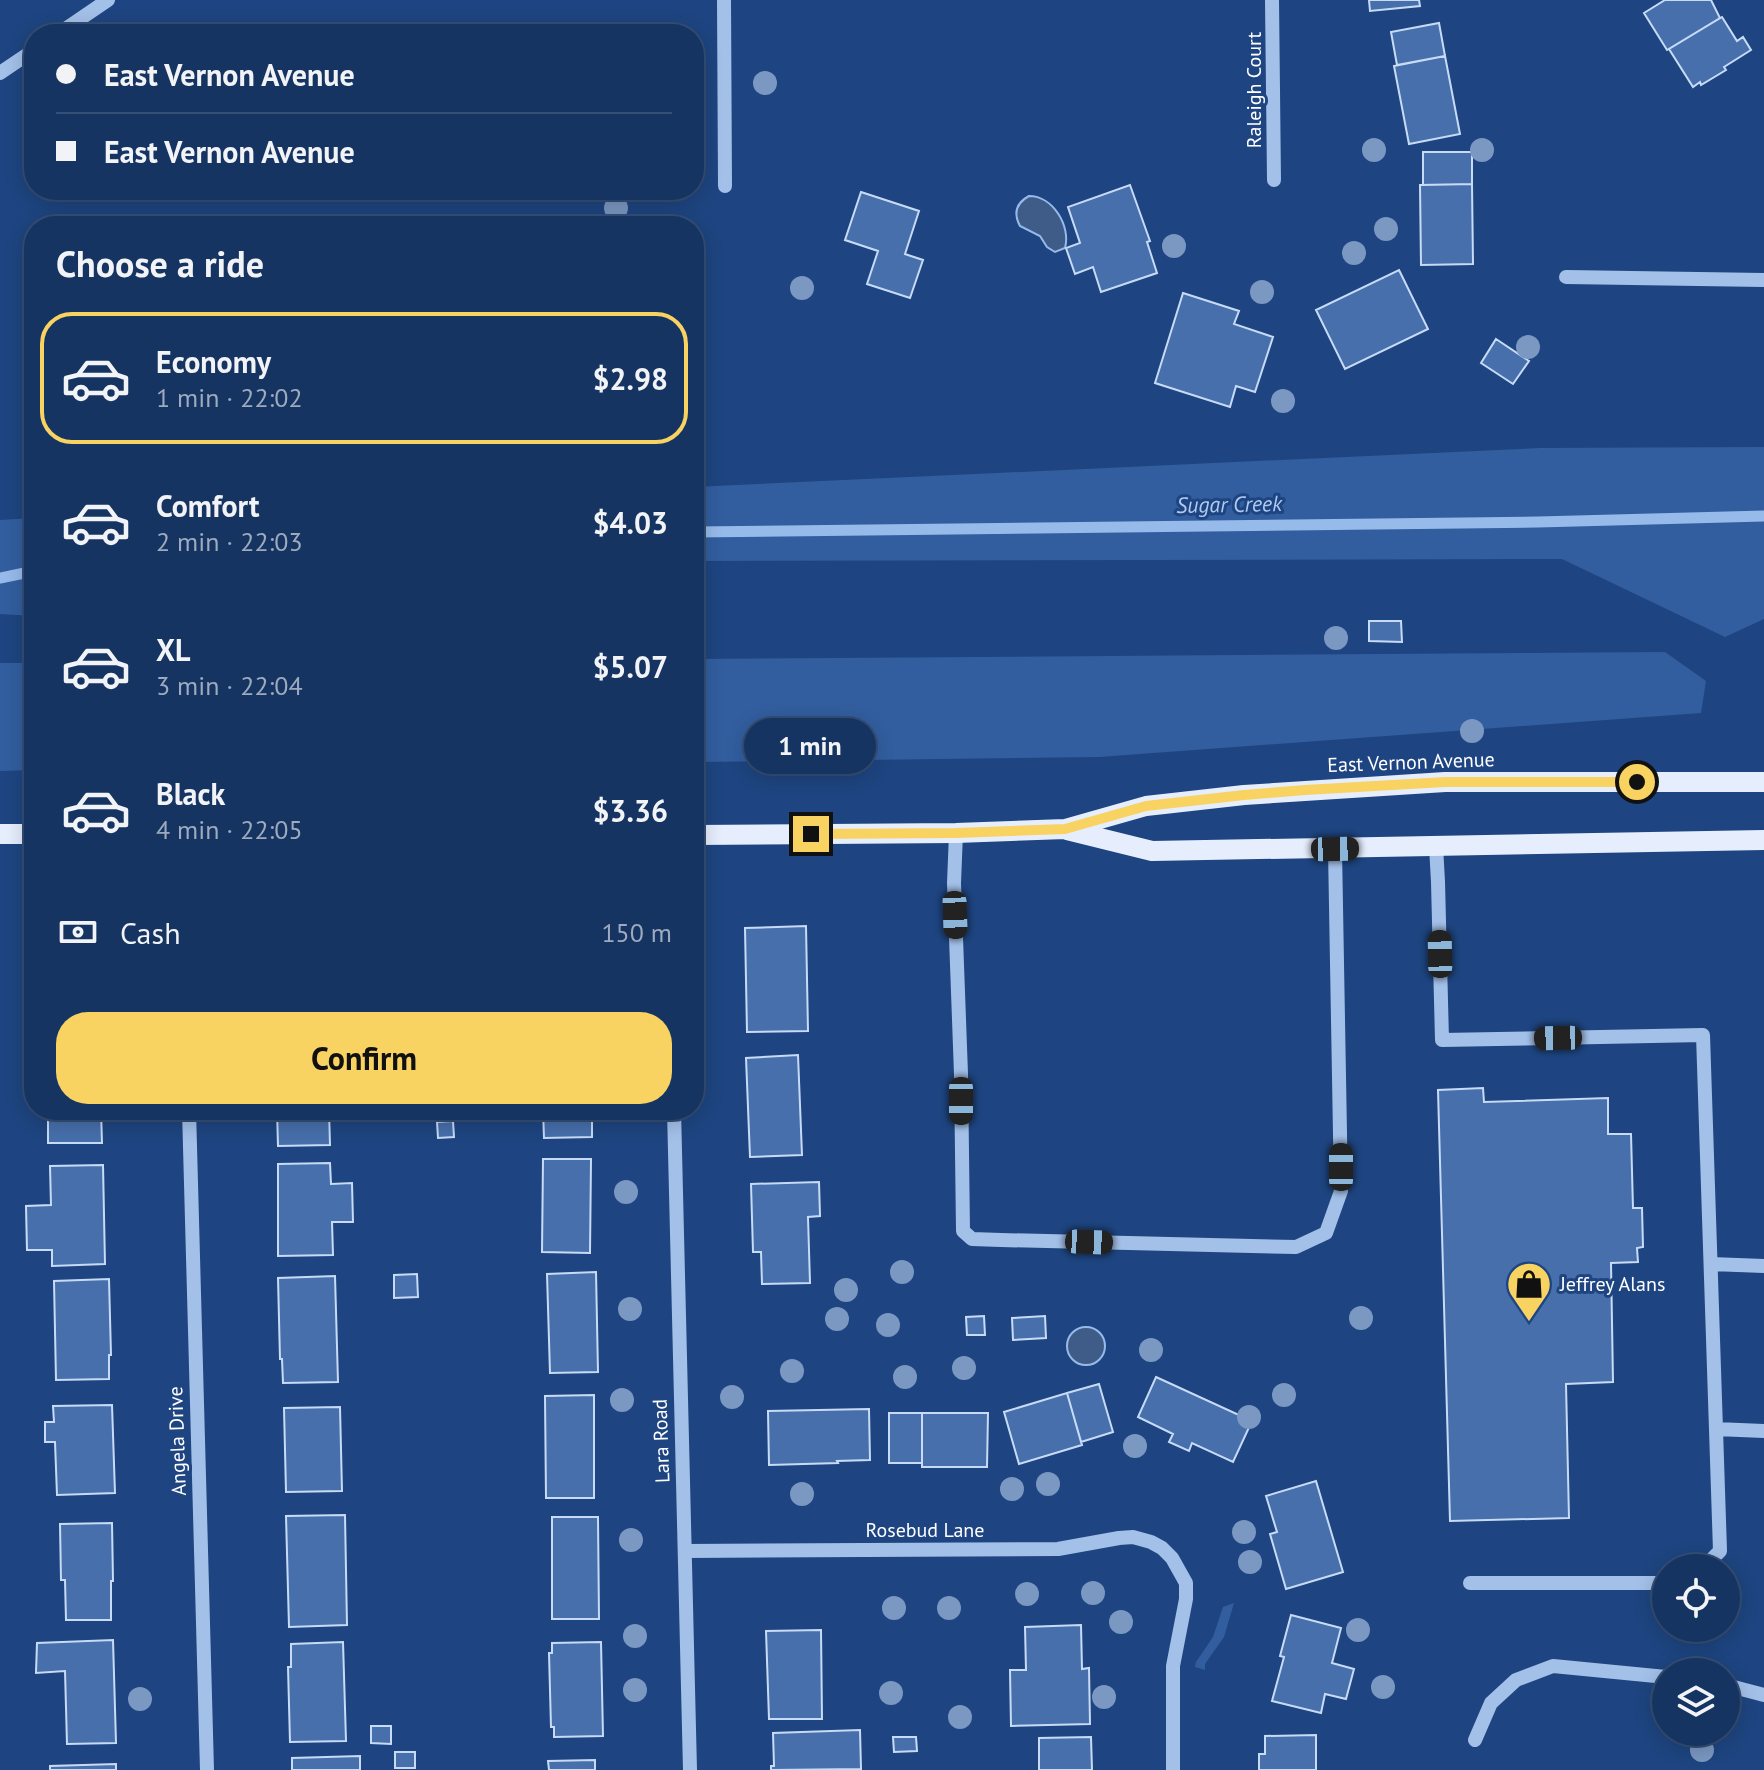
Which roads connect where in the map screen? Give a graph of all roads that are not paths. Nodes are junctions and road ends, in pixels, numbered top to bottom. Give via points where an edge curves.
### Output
1 (108, 0) edge
2 (724, 0) edge
3 (1272, 0) edge
4 (73, 24) edge
5 (24, 57) edge
6 (0, 73) edge
7 (1274, 180) dead end
8 (725, 186) dead end
9 (1566, 277) dead end
10 (1764, 280) edge
11 (1764, 782) edge
12 (1065, 829) junction
13 (956, 833) junction
14 (0, 834) edge
15 (24, 834) edge
16 (704, 835) edge
17 (1764, 840) edge
18 (1436, 846) junction
19 (1335, 849) junction
20 (189, 1120) edge
21 (674, 1120) edge
22 (1711, 1264) junction
23 (1764, 1266) edge
24 (1716, 1429) junction
25 (1764, 1431) edge
26 (685, 1551) junction
27 (1717, 1554) edge
28 (1470, 1583) dead end
29 (1652, 1583) edge
30 (1652, 1676) edge
31 (1740, 1689) edge
32 (1764, 1695) edge
33 (1475, 1740) dead end
34 (207, 1770) edge
35 (690, 1770) edge
36 (1173, 1770) edge

1 - 4 street
2 - 8 street
3 - 7 street, Raleigh Court
5 - 6 street
9 - 10 street
11 - 12 main road, East Vernon Avenue via 1445,782 1274,792 1146,806
12 - 13 main road, East Vernon Avenue
12 - 19 main road, East Vernon Avenue via 1152,851
13 - 16 main road, East Vernon Avenue
13 - 19 street via 963,1231 972,1239 1296,1247 1326,1233 1341,1191
14 - 15 main road
17 - 18 main road, East Vernon Avenue
18 - 19 main road, East Vernon Avenue
18 - 22 street via 1442,1040 1703,1035
20 - 34 street, Angela Drive
21 - 26 street, Lara Road
22 - 23 street
22 - 24 street
24 - 25 street
24 - 27 street
26 - 35 street, Lara Road
26 - 36 street, Rosebud Lane via 1058,1549 1133,1537 1151,1542 1172,1558 1186,1583 1173,1666
28 - 29 street
30 - 33 street via 1553,1666 1516,1680 1491,1703
31 - 32 street

